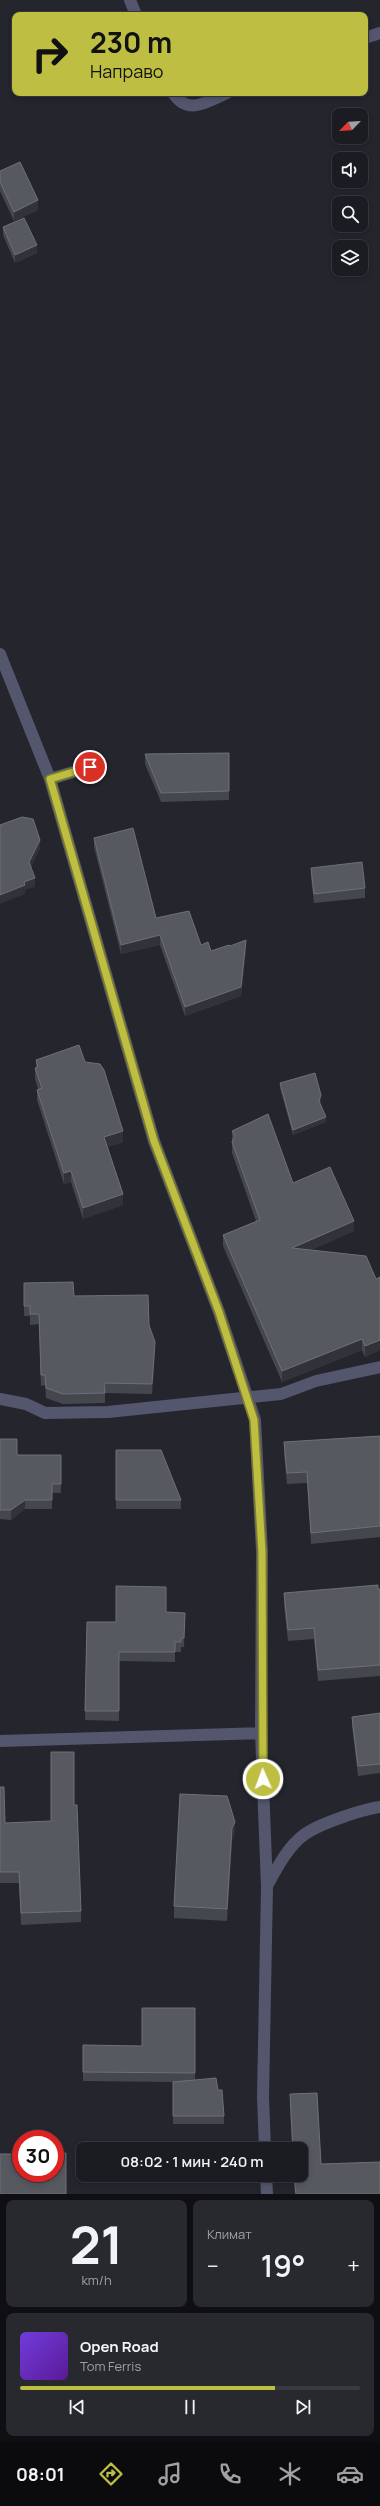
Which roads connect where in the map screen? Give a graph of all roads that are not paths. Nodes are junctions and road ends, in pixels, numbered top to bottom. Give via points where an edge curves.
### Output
1 (130, 0) edge
2 (135, 12) edge
3 (380, 33) edge
4 (368, 37) edge
5 (175, 96) edge
6 (220, 96) edge
7 (0, 654) edge
8 (90, 767) dead end
9 (50, 779) junction
10 (380, 1367) edge
11 (247, 1397) junction
12 (0, 1399) edge
13 (261, 1733) junction
14 (0, 1741) edge
15 (380, 1807) edge
16 (267, 1887) junction
17 (265, 2142) edge
18 (266, 2182) edge
19 (267, 2194) edge

1 - 2 street
3 - 4 street
5 - 6 street via 180,103 188,106 198,105
7 - 9 street
8 - 9 street
9 - 11 street via 154,1141 219,1312
10 - 11 street via 352,1371 281,1394
11 - 12 street via 108,1412 63,1413 45,1413 26,1404
11 - 13 street via 254,1420 262,1552
13 - 14 street
13 - 16 street
15 - 16 street via 360,1810 305,1834 284,1856
16 - 17 street via 263,2097
18 - 19 street

